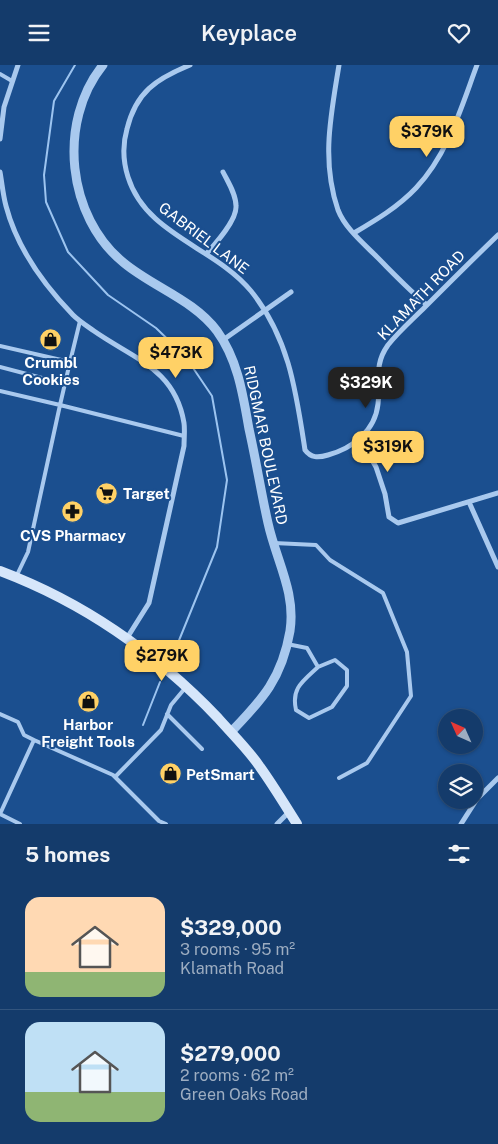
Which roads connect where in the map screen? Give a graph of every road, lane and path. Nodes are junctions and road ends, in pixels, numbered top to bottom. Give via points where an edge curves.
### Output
1 (18, 65) edge
2 (102, 65) edge
3 (190, 65) edge
4 (339, 65) edge
5 (477, 65) edge
6 (0, 74) edge
7 (12, 81) junction
8 (3, 101) edge
9 (0, 139) edge
10 (0, 172) edge
11 (223, 172) dead end
12 (354, 233) junction
13 (498, 235) edge
14 (207, 253) junction
15 (291, 292) dead end
16 (426, 305) junction
17 (265, 311) junction
18 (80, 321) junction
19 (223, 340) junction
20 (0, 346) edge
21 (70, 362) junction
22 (0, 367) edge
23 (66, 384) junction
24 (0, 391) edge
25 (60, 405) junction
26 (184, 436) junction
27 (360, 439) junction
28 (308, 454) joint
29 (498, 493) edge
30 (469, 502) junction
31 (274, 543) junction
32 (498, 567) edge
33 (0, 571) edge
34 (16, 577) junction
35 (127, 638) junction
36 (287, 644) junction
37 (318, 667) junction
38 (186, 687) junction
39 (0, 714) edge
40 (168, 714) junction
41 (231, 732) junction
42 (34, 740) junction
43 (202, 749) dead end
44 (115, 777) junction
45 (339, 778) dead end
46 (498, 778) edge
47 (289, 812) junction
48 (0, 814) edge
49 (20, 824) edge
50 (166, 824) edge
51 (277, 824) edge
52 (297, 824) edge
53 (461, 824) edge

1 - 7 street
2 - 19 street, RIDGMAR BOULEVARD via 85,93 74,139 76,177 86,210 108,247 123,262 193,308
3 - 14 street, GABRIEL LANE via 154,83 143,93 129,120 123,153 131,186 152,217
4 - 12 street via 328,131 329,172 338,211
5 - 12 street via 452,132 436,163 405,198
6 - 7 lane
7 - 8 street
8 - 9 street
10 - 18 street via 6,207 24,253 43,281
11 - 14 street via 236,207 219,241
12 - 16 street
13 - 16 street, KLAMATH ROAD
14 - 17 street, GABRIEL LANE via 250,290
15 - 17 street
16 - 27 street, KLAMATH ROAD via 380,359 377,409
17 - 19 street
17 - 28 street, GABRIEL LANE via 276,330 293,376
18 - 21 lane
18 - 26 street via 163,377 175,397 184,423
19 - 31 street, RIDGMAR BOULEVARD via 237,370
20 - 21 lane
21 - 23 lane
22 - 23 lane
23 - 25 lane
24 - 25 lane
25 - 26 lane
25 - 34 lane via 28,552
26 - 35 street via 149,603
27 - 28 street, KLAMATH ROAD via 329,455 317,457
27 - 30 street via 376,467 389,517 394,521 405,522
29 - 30 street
30 - 32 street
31 - 36 street, RIDGMAR BOULEVARD via 289,593 291,615
31 - 45 lane via 316,545 330,560 383,593 407,652 411,696 367,763
33 - 34 main road
34 - 35 main road via 75,605
35 - 38 main road
36 - 37 lane via 308,647
36 - 41 street, RIDGMAR BOULEVARD via 276,678 261,700
37 - 37 lane via 300,683 294,699 296,710 309,718 332,707 347,686 347,670 335,660
38 - 40 lane
38 - 41 main road
39 - 42 lane via 18,722 24,735
40 - 43 lane
40 - 44 lane via 161,730
41 - 47 main road via 259,765
42 - 44 lane
42 - 48 lane
44 - 50 lane via 159,821
46 - 53 street via 477,799
47 - 51 street
47 - 52 main road
48 - 49 lane

